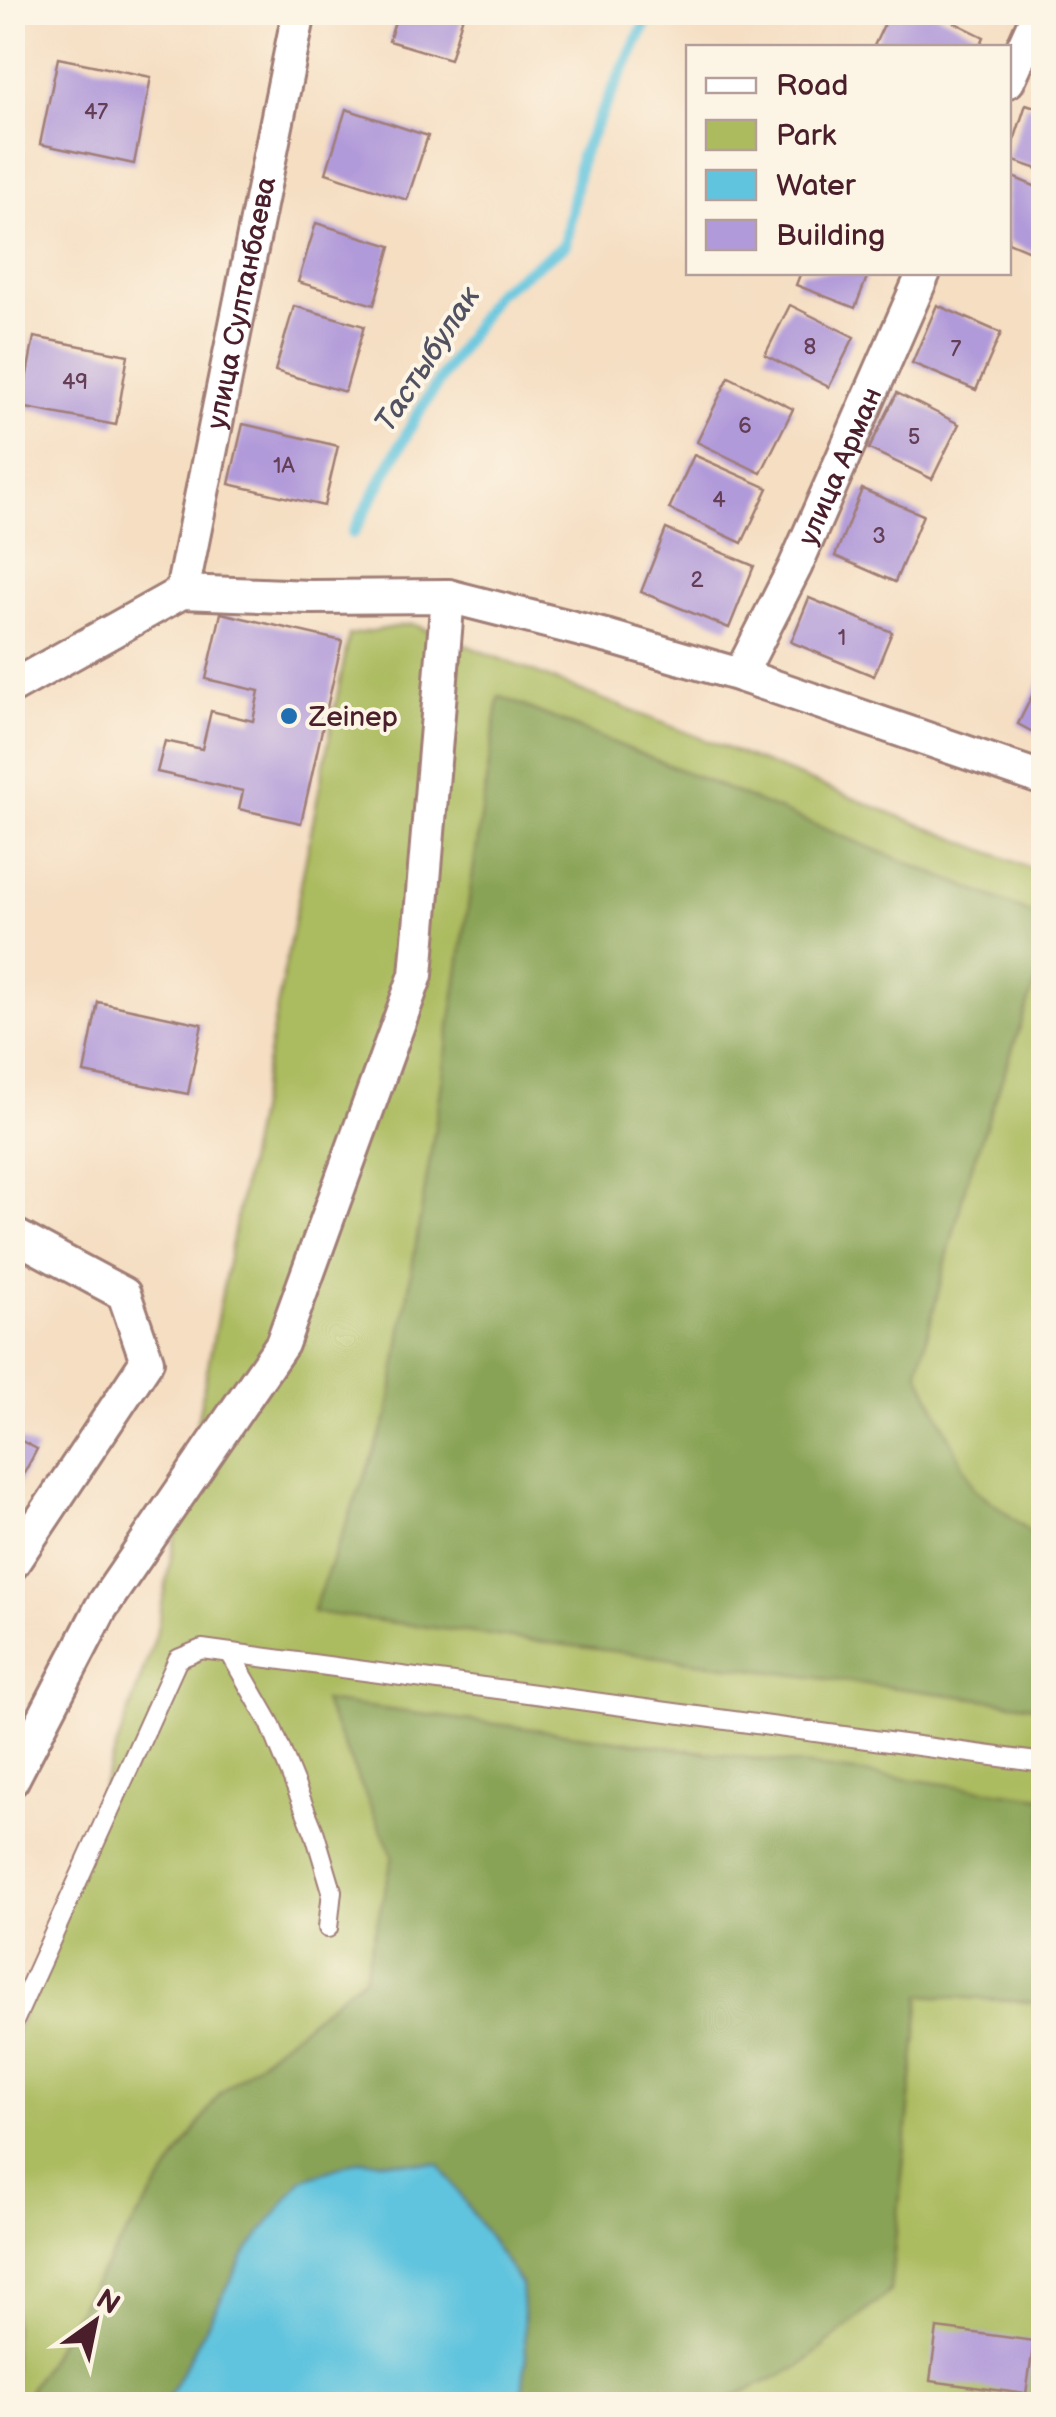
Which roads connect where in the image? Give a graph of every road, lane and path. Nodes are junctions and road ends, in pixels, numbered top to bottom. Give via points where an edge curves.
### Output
1 (298, 12) edge
2 (1038, 12) edge
3 (1011, 74) edge
4 (923, 275) edge
5 (182, 592) junction
6 (448, 596) junction
7 (744, 666) junction
8 (12, 687) edge
9 (1044, 780) edge
10 (12, 1234) edge
11 (12, 1564) edge
12 (230, 1653) junction
13 (1044, 1763) edge
14 (12, 1780) edge
15 (328, 1928) dead end
16 (12, 2026) edge

1 - 5 street, улица Султанбаева
2 - 3 street
4 - 7 street, улица Арман
5 - 6 street
5 - 8 street
6 - 7 street
6 - 14 street via 416,975 282,1344 101,1608
7 - 9 street
10 - 11 street via 124,1294 147,1361
12 - 13 lane
12 - 15 lane via 270,1723 316,1834 332,1891
12 - 16 lane via 202,1650 178,1660

